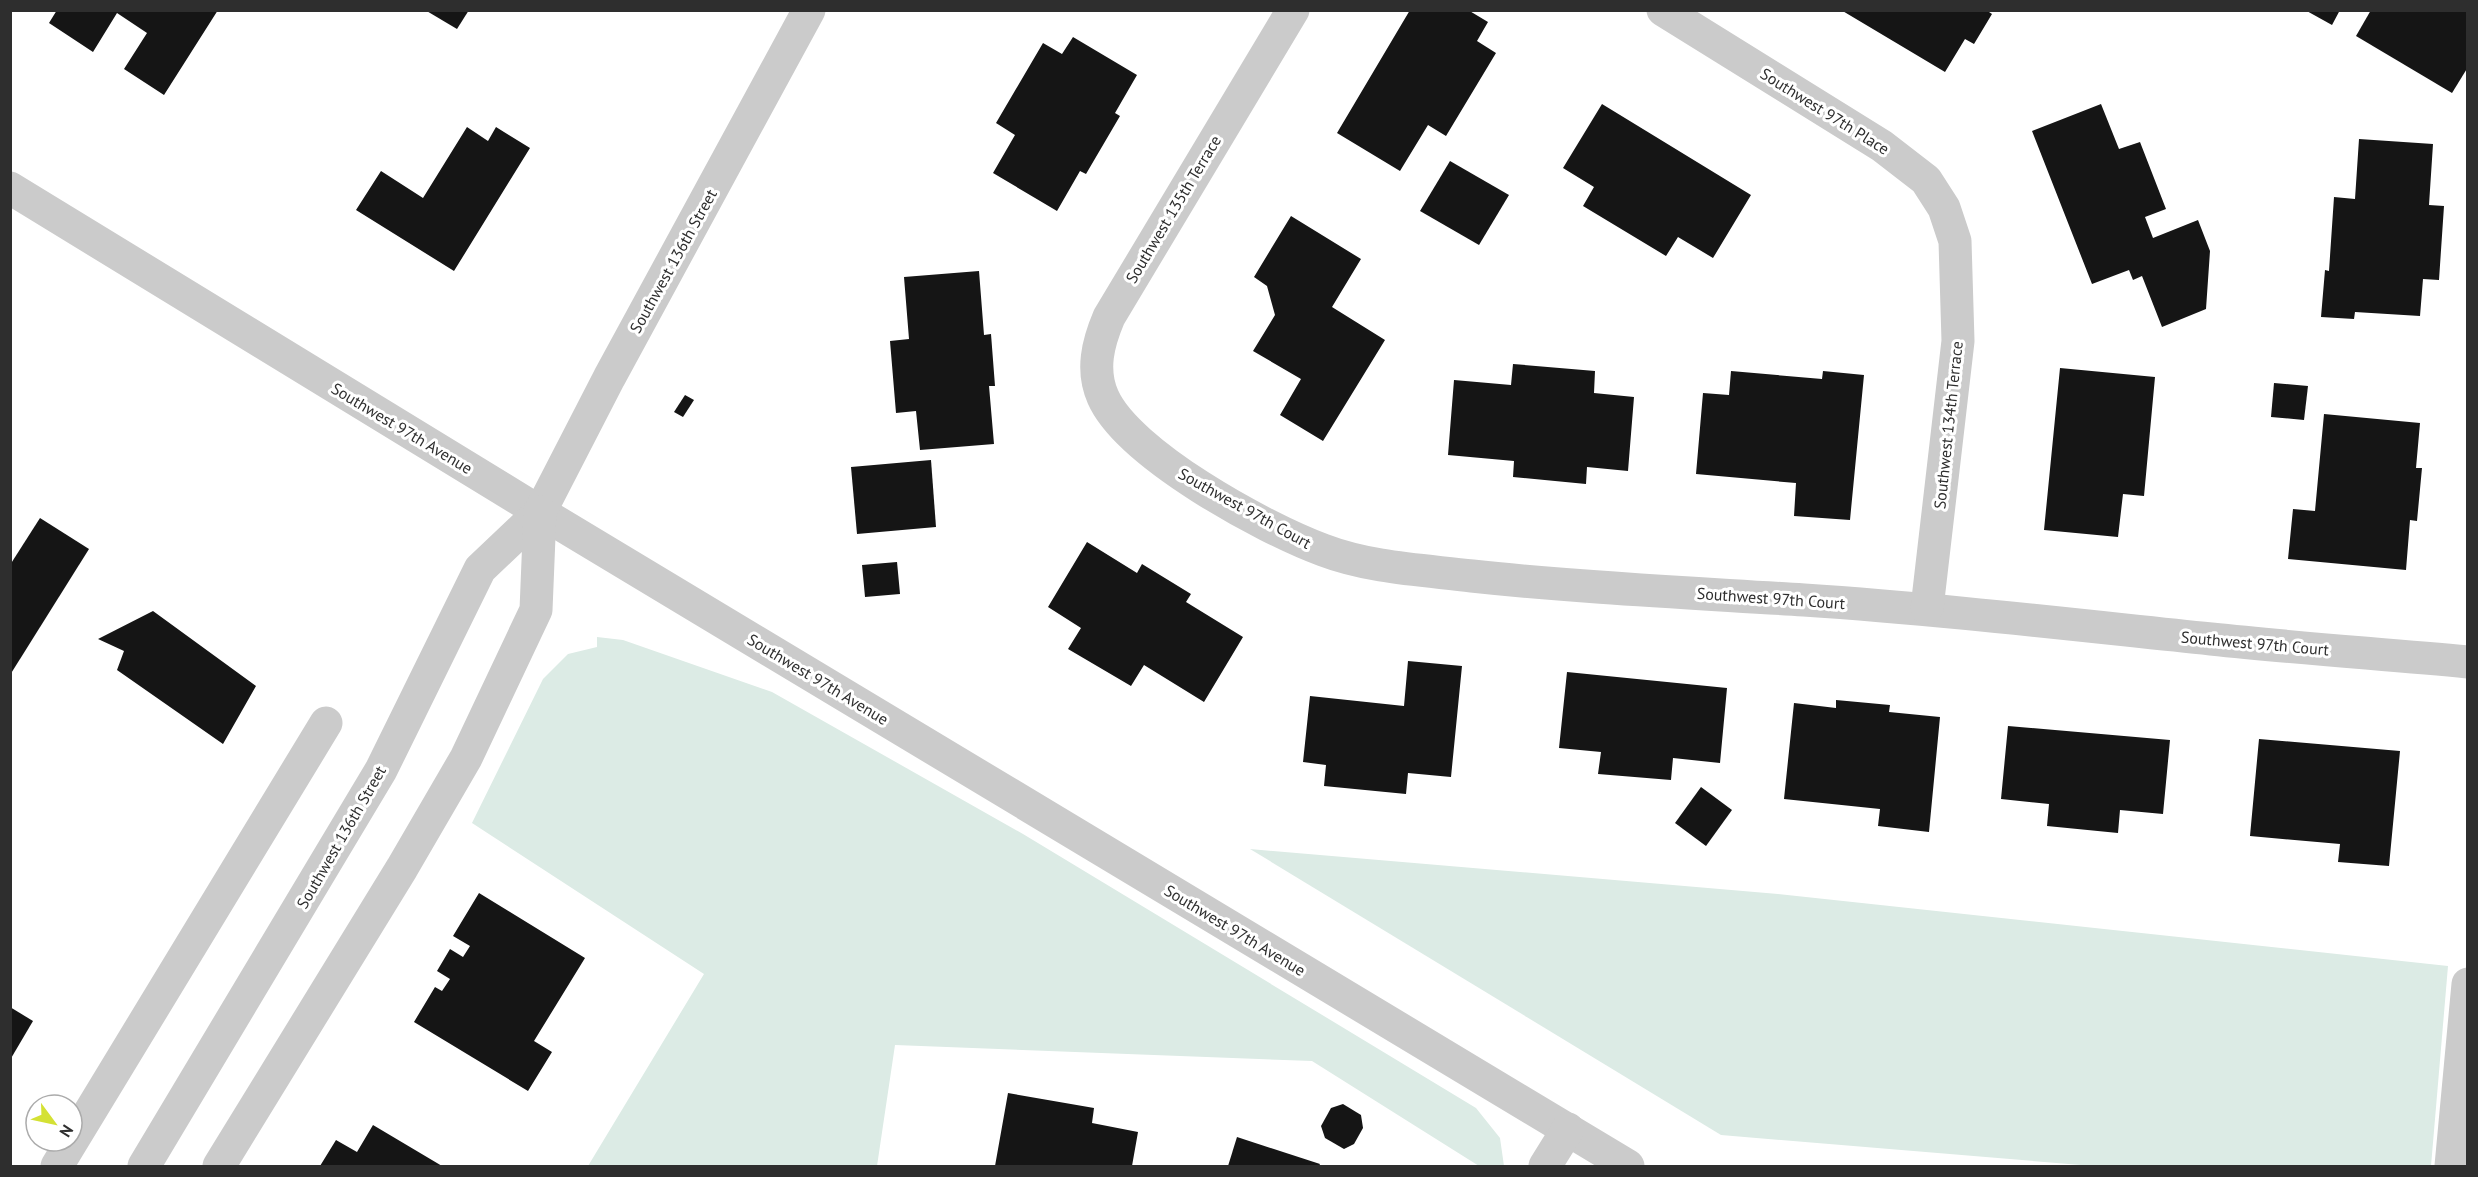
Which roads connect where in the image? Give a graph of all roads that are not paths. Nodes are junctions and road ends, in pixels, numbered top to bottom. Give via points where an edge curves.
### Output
1 (809, 10) edge
2 (1293, 10) edge
3 (1663, 10) edge
4 (10, 188) edge
5 (1955, 241) joint
6 (1115, 418) joint
7 (540, 512) junction
8 (1927, 608) junction
9 (2468, 662) edge
10 (326, 723) dead end
11 (2468, 984) edge
12 (1568, 1129) junction
13 (57, 1167) edge
14 (144, 1167) edge
15 (219, 1167) edge
16 (1545, 1167) edge
17 (1628, 1167) edge
18 (2451, 1167) edge

1 - 7 street, Southwest 136th Street
2 - 6 street, Southwest 135th Terrace via 1109,317 1098,347 1097,374
3 - 5 street, Southwest 97th Place via 1853,126 1912,168 1937,195
4 - 7 street, Southwest 97th Avenue
5 - 8 street, Southwest 134th Terrace via 1958,340
6 - 8 street, Southwest 97th Court via 1143,446 1188,478 1288,534 1324,551 1359,561 1528,582
7 - 12 street, Southwest 97th Avenue
7 - 14 street, Southwest 136th Street via 480,569 381,770
7 - 15 street, Southwest 136th Street via 536,610 466,758
8 - 9 street, Southwest 97th Court via 2215,640
10 - 13 street
11 - 18 street
12 - 16 street
12 - 17 street, Southwest 97th Avenue

